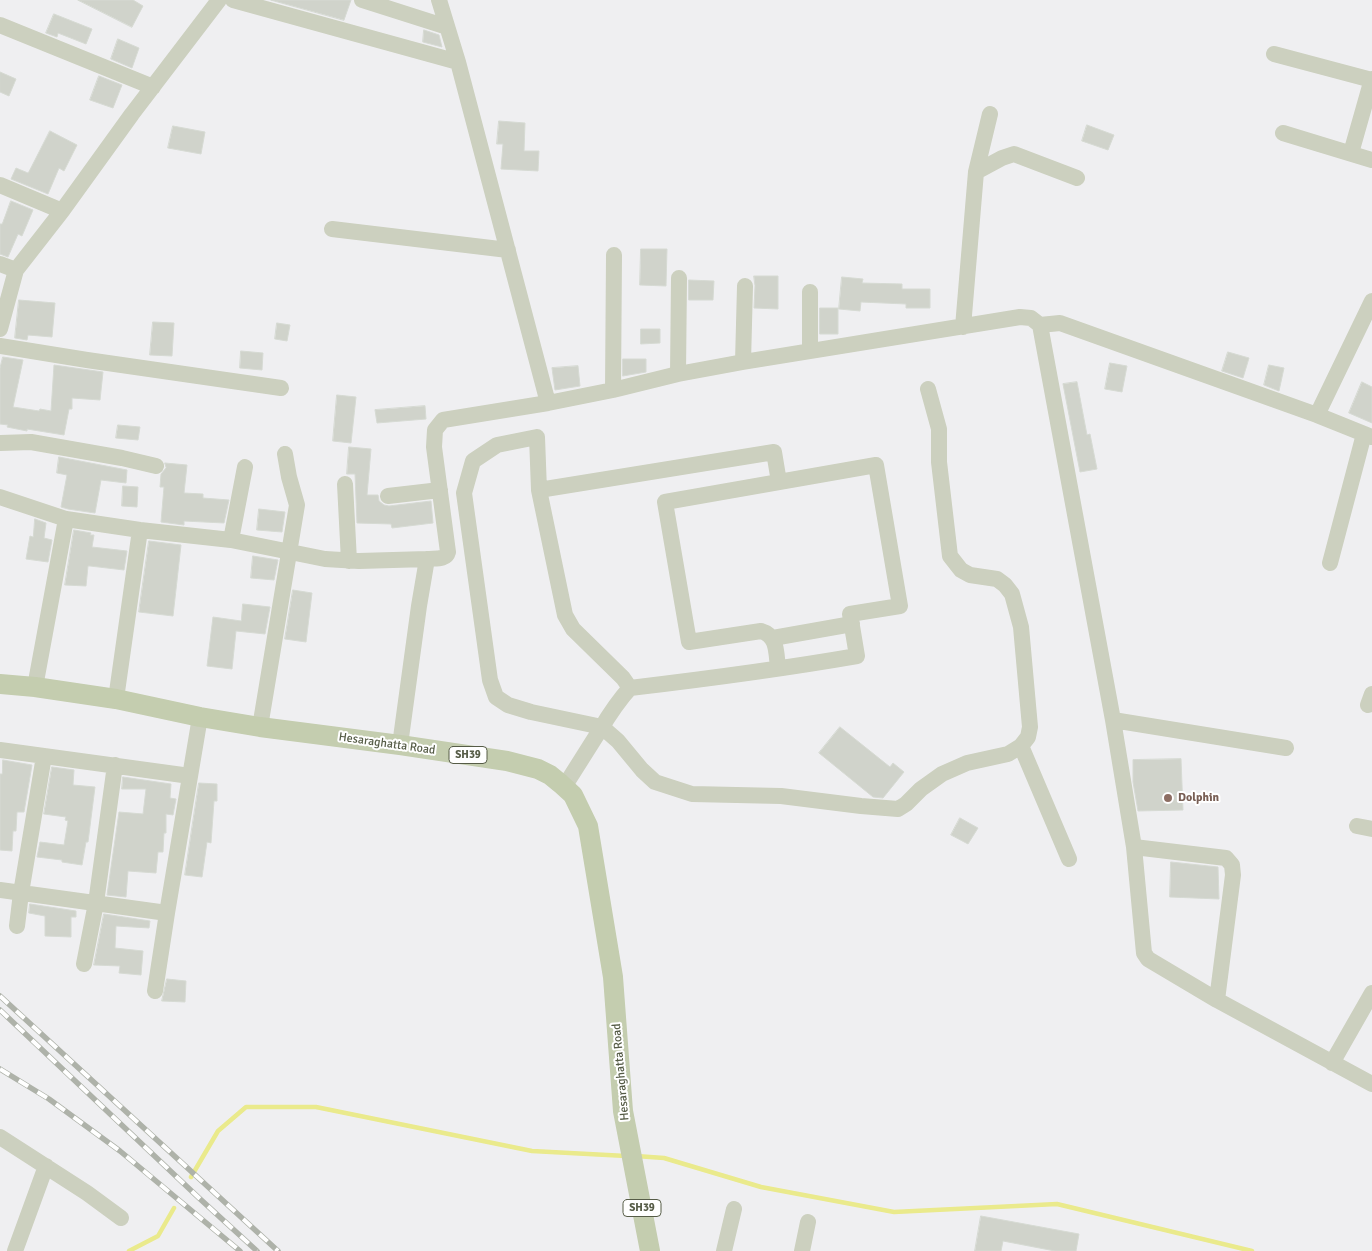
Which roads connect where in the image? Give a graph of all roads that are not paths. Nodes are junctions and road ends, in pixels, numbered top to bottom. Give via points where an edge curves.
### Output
1 (219, 0) edge
2 (233, 0) edge
3 (362, 0) edge
4 (439, 0) edge
5 (0, 25) edge
6 (447, 26) junction
7 (1274, 54) dead end
8 (458, 62) junction
9 (1372, 79) edge
10 (153, 87) junction
11 (990, 114) dead end
12 (1283, 133) dead end
13 (1351, 153) junction
14 (1372, 160) edge
15 (976, 172) junction
16 (1077, 178) dead end
17 (0, 185) edge
18 (62, 211) junction
19 (332, 229) dead end
20 (508, 250) junction
21 (614, 255) dead end
22 (0, 264) edge
23 (16, 270) junction
24 (679, 278) dead end
25 (745, 286) dead end
26 (810, 292) dead end
27 (1372, 301) edge
28 (1040, 325) junction
29 (963, 327) junction
30 (0, 329) edge
31 (0, 346) edge
32 (810, 351) junction
33 (743, 362) junction
34 (678, 374) junction
35 (281, 388) dead end
36 (928, 389) dead end
37 (613, 390) junction
38 (548, 403) junction
39 (1317, 415) junction
40 (1368, 435) edge
41 (0, 443) edge
42 (285, 454) dead end
43 (156, 466) dead end
44 (245, 467) dead end
45 (779, 482) junction
46 (345, 484) dead end
47 (440, 490) junction
48 (539, 490) junction
49 (388, 496) dead end
50 (0, 497) edge
51 (66, 519) junction
52 (140, 530) junction
53 (231, 540) junction
54 (289, 552) junction
55 (427, 559) junction
56 (349, 560) junction
57 (1330, 563) dead end
58 (852, 624) junction
59 (773, 638) junction
60 (778, 668) junction
61 (0, 684) edge
62 (35, 688) junction
63 (630, 688) junction
64 (116, 699) junction
65 (200, 717) junction
66 (1113, 720) junction
67 (260, 727) junction
68 (602, 728) junction
69 (400, 745) junction
70 (1021, 746) junction
71 (1286, 748) dead end
72 (0, 750) edge
73 (44, 756) junction
74 (115, 765) junction
75 (190, 776) junction
76 (564, 787) junction
77 (1134, 847) junction
78 (1069, 859) dead end
79 (0, 890) edge
80 (21, 893) junction
81 (96, 903) junction
82 (167, 914) junction
83 (17, 926) dead end
84 (84, 964) dead end
85 (155, 991) dead end
86 (1372, 993) edge
87 (1217, 1000) junction
88 (1332, 1062) junction
89 (1372, 1084) edge
90 (0, 1137) edge
91 (46, 1166) junction
92 (734, 1209) dead end
93 (121, 1218) dead end
94 (808, 1222) dead end
95 (15, 1251) edge
96 (650, 1251) edge
97 (724, 1251) edge
98 (802, 1251) edge

1 - 10 street
2 - 8 street
3 - 6 street
4 - 6 street
5 - 10 street
6 - 8 street
7 - 9 street
8 - 20 street
9 - 13 street
10 - 18 street
11 - 15 street
12 - 13 street
13 - 14 street
15 - 16 street via 1014,154
15 - 29 street
17 - 18 street
18 - 23 street
19 - 20 street
20 - 38 street
21 - 37 street
22 - 23 street
23 - 30 street
24 - 34 street
25 - 33 street
26 - 32 street
27 - 39 street
28 - 29 street via 1031,318 1020,317
28 - 39 street via 1060,323
28 - 66 street
29 - 32 street
31 - 35 street
32 - 33 street
33 - 34 street
34 - 37 street
36 - 70 street via 939,429 939,462 950,556 970,575 997,579 1005,585 1012,594 1021,627 1030,727
37 - 38 street
38 - 47 street via 444,420 435,430 434,447
39 - 40 street
40 - 57 street
41 - 43 street via 31,442
42 - 54 street via 297,505
44 - 53 street
45 - 48 street via 774,452
45 - 58 street via 876,465 900,606 850,614
45 - 59 street via 664,502 689,642 761,631
46 - 56 street
47 - 49 street
47 - 55 street via 448,552 444,558
48 - 63 street via 566,615 572,629
48 - 68 street via 537,437 497,445 472,461 464,493 490,680 496,697 508,705
50 - 51 street
51 - 52 street
51 - 62 street
52 - 53 street
52 - 64 street
53 - 54 street
54 - 56 street
54 - 67 street
55 - 56 street
55 - 69 street
58 - 59 street
58 - 60 street via 857,656
59 - 60 street
60 - 63 street
61 - 62 main road, Hesaraghatta Road / SH39
62 - 64 main road, Hesaraghatta Road / SH39
63 - 68 street
64 - 65 main road, Hesaraghatta Road / SH39
65 - 67 main road, Hesaraghatta Road / SH39
65 - 75 street
66 - 71 street
66 - 77 street
67 - 69 main road, Hesaraghatta Road / SH39
68 - 70 street via 655,782 692,794 781,796 898,808 942,774 967,763 1008,754
68 - 76 street
69 - 76 main road, Hesaraghatta Road / SH39 via 507,761 538,769
70 - 78 street
72 - 73 street
73 - 74 street
73 - 80 street
74 - 75 street
74 - 81 street
75 - 82 street
76 - 96 main road, Hesaraghatta Road / SH39 via 572,795 588,826 613,977 623,1111
77 - 87 street via 1144,953 1148,959
77 - 87 street via 1226,858 1232,865
79 - 80 street
80 - 81 street
80 - 83 street
81 - 82 street
81 - 84 street
82 - 85 street
86 - 88 street
87 - 88 street
88 - 89 street
90 - 91 street
91 - 93 street
91 - 95 street
92 - 97 street
94 - 98 street

